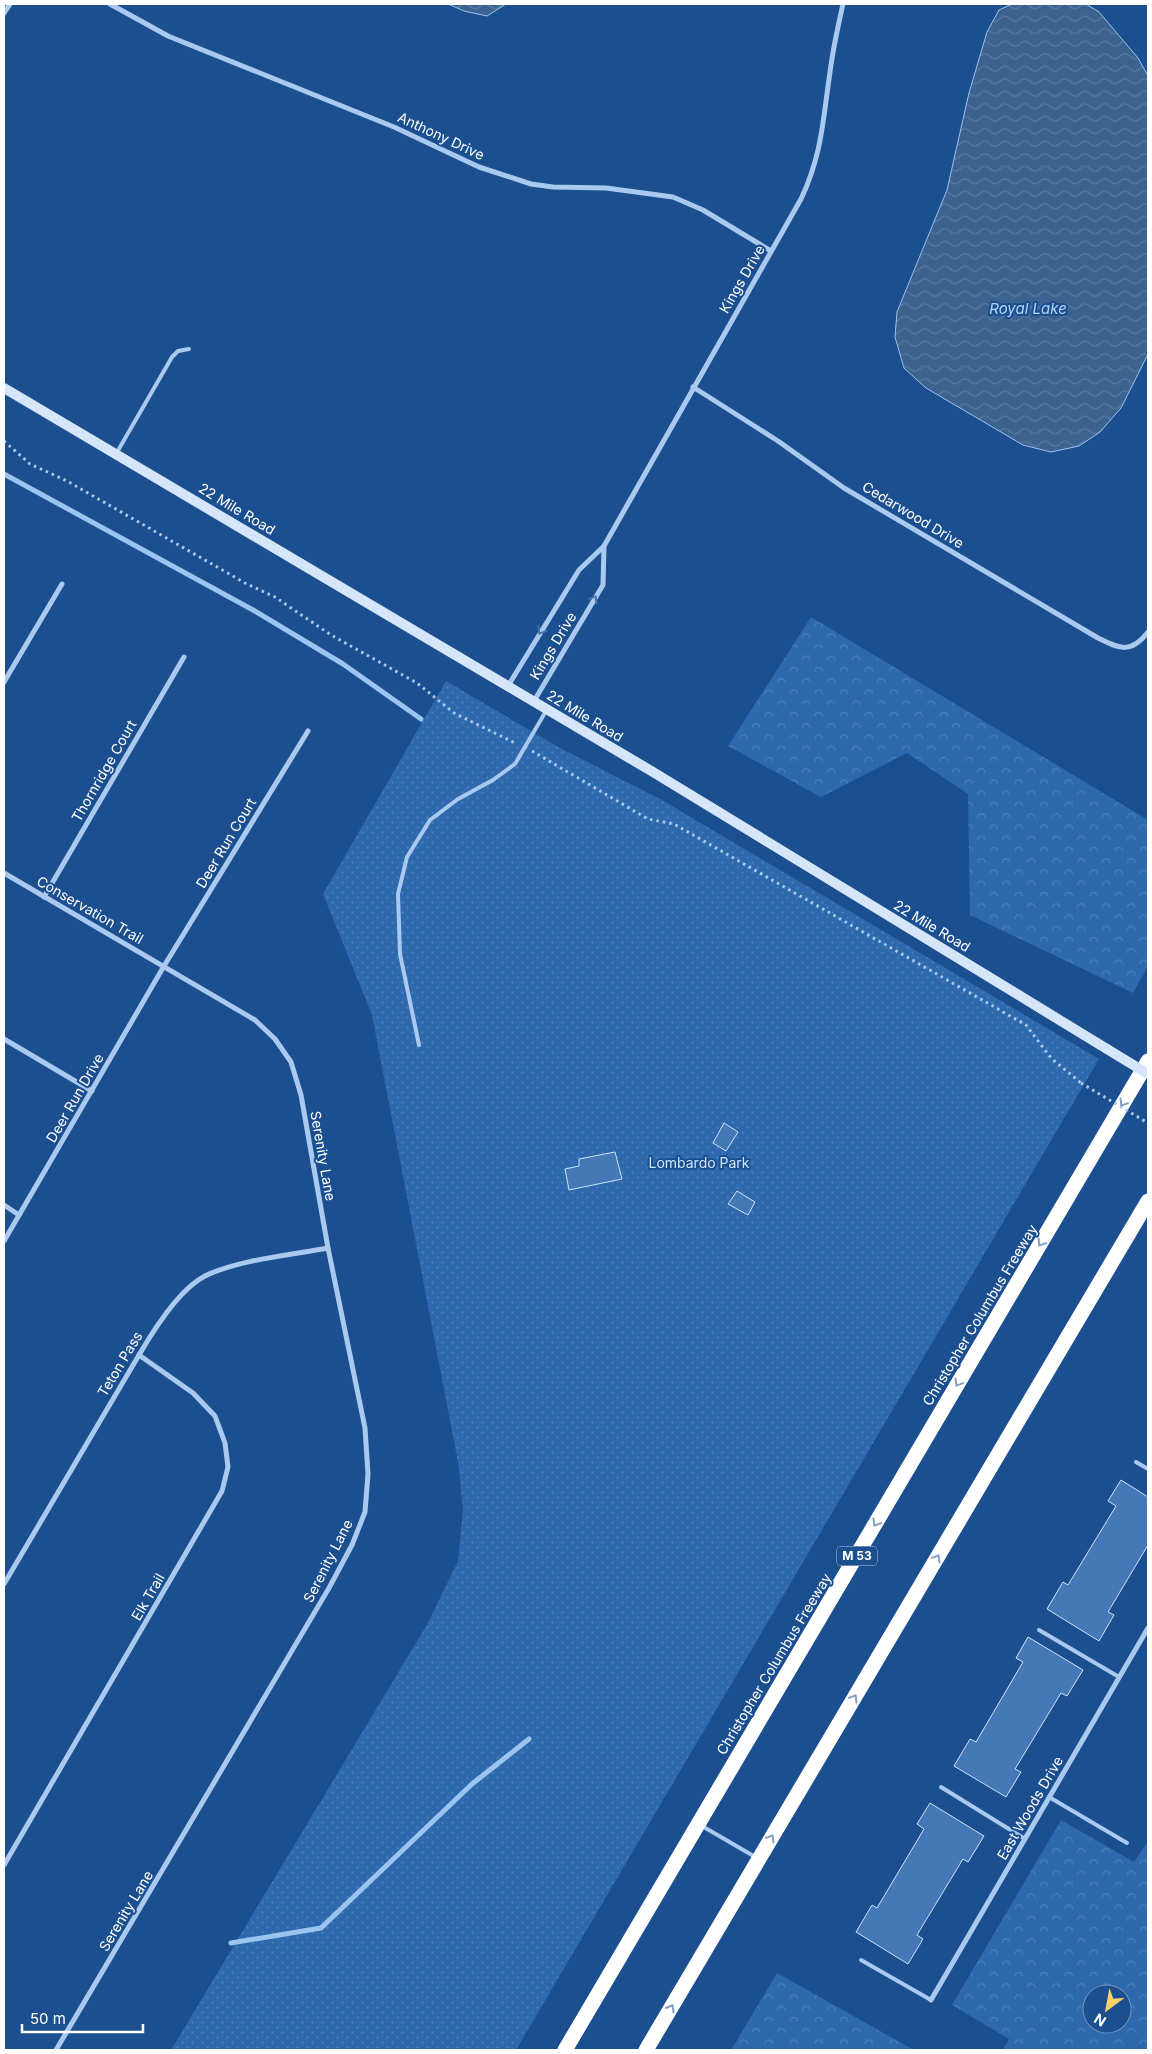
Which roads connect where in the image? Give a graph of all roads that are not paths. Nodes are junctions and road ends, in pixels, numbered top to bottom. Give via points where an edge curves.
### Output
1 (10, 4) edge
2 (110, 4) edge
3 (843, 4) edge
4 (4, 14) edge
5 (771, 251) junction
6 (189, 349) dead end
7 (693, 387) junction
8 (4, 388) edge
9 (116, 454) junction
10 (604, 546) junction
11 (62, 584) dead end
12 (1148, 632) edge
13 (184, 656) dead end
14 (4, 682) edge
15 (508, 686) junction
16 (533, 701) junction
17 (547, 709) junction
18 (308, 731) dead end
19 (4, 873) edge
20 (44, 896) junction
21 (164, 966) junction
22 (4, 1039) edge
23 (419, 1045) dead end
24 (1148, 1061) edge
25 (1148, 1074) edge
26 (92, 1091) junction
27 (1148, 1201) edge
28 (4, 1205) edge
29 (19, 1215) junction
30 (4, 1241) edge
31 (328, 1248) junction
32 (138, 1355) junction
33 (1136, 1462) dead end
34 (1148, 1469) edge
35 (4, 1584) edge
36 (1148, 1628) edge
37 (1039, 1630) dead end
38 (1142, 1638) junction
39 (1148, 1642) edge
40 (1119, 1677) junction
41 (941, 1788) dead end
42 (1049, 1797) junction
43 (699, 1824) junction
44 (1025, 1839) junction
45 (1128, 1843) dead end
46 (759, 1859) junction
47 (4, 1865) edge
48 (861, 1960) dead end
49 (931, 2000) joint
50 (56, 2050) edge
51 (565, 2050) edge
52 (646, 2050) edge

1 - 4 street
2 - 5 street, Anthony Drive via 168,36 394,127 479,167 531,184 606,188 673,197 703,210
3 - 5 street, Kings Drive via 812,176
5 - 7 street, Kings Drive
6 - 9 lane via 178,351 172,357
7 - 10 street, Kings Drive
7 - 12 street, Cedarwood Drive via 844,488 1098,638 1114,646 1128,648 1142,641
8 - 9 street, 22 Mile Road
9 - 15 street, 22 Mile Road
10 -> 15 street, Kings Drive via 579,570
16 -> 10 street, Kings Drive via 603,584
11 - 14 street
13 - 20 street, Thornridge Court
15 - 16 street, 22 Mile Road
16 - 17 street, 22 Mile Road
17 - 23 lane via 515,764 430,820 407,857 398,894 400,954
17 - 25 street, 22 Mile Road, bridge
18 - 21 street, Deer Run Court
19 - 20 street, Conservation Trail
20 - 21 street, Conservation Trail
21 - 26 street, Deer Run Drive
21 - 31 street, Serenity Lane via 255,1020 275,1039 291,1062 301,1095
22 - 26 street
24 -> 43 highway, Christopher Columbus Freeway / M 53
26 - 29 street, Deer Run Drive
46 -> 27 highway
28 - 29 street
29 - 30 street, Deer Run Drive
31 - 32 street, Teton Pass via 232,1266 203,1277 161,1318
31 - 50 street, Serenity Lane via 365,1428 368,1474 365,1512 329,1588
32 - 35 street, Teton Pass
32 - 47 street, Elk Trail via 193,1393 215,1416 225,1442 228,1467 222,1491
33 - 34 lane
36 - 38 street, East Woods Drive
37 - 40 lane
38 - 39 lane
38 - 40 street, East Woods Drive
40 - 42 street, East Woods Drive
41 - 44 lane
42 - 44 street, East Woods Drive
42 - 45 lane
43 - 46 lane
43 - 51 highway, Christopher Columbus Freeway / M 53
44 - 49 street, East Woods Drive
52 -> 46 highway
48 - 49 lane

